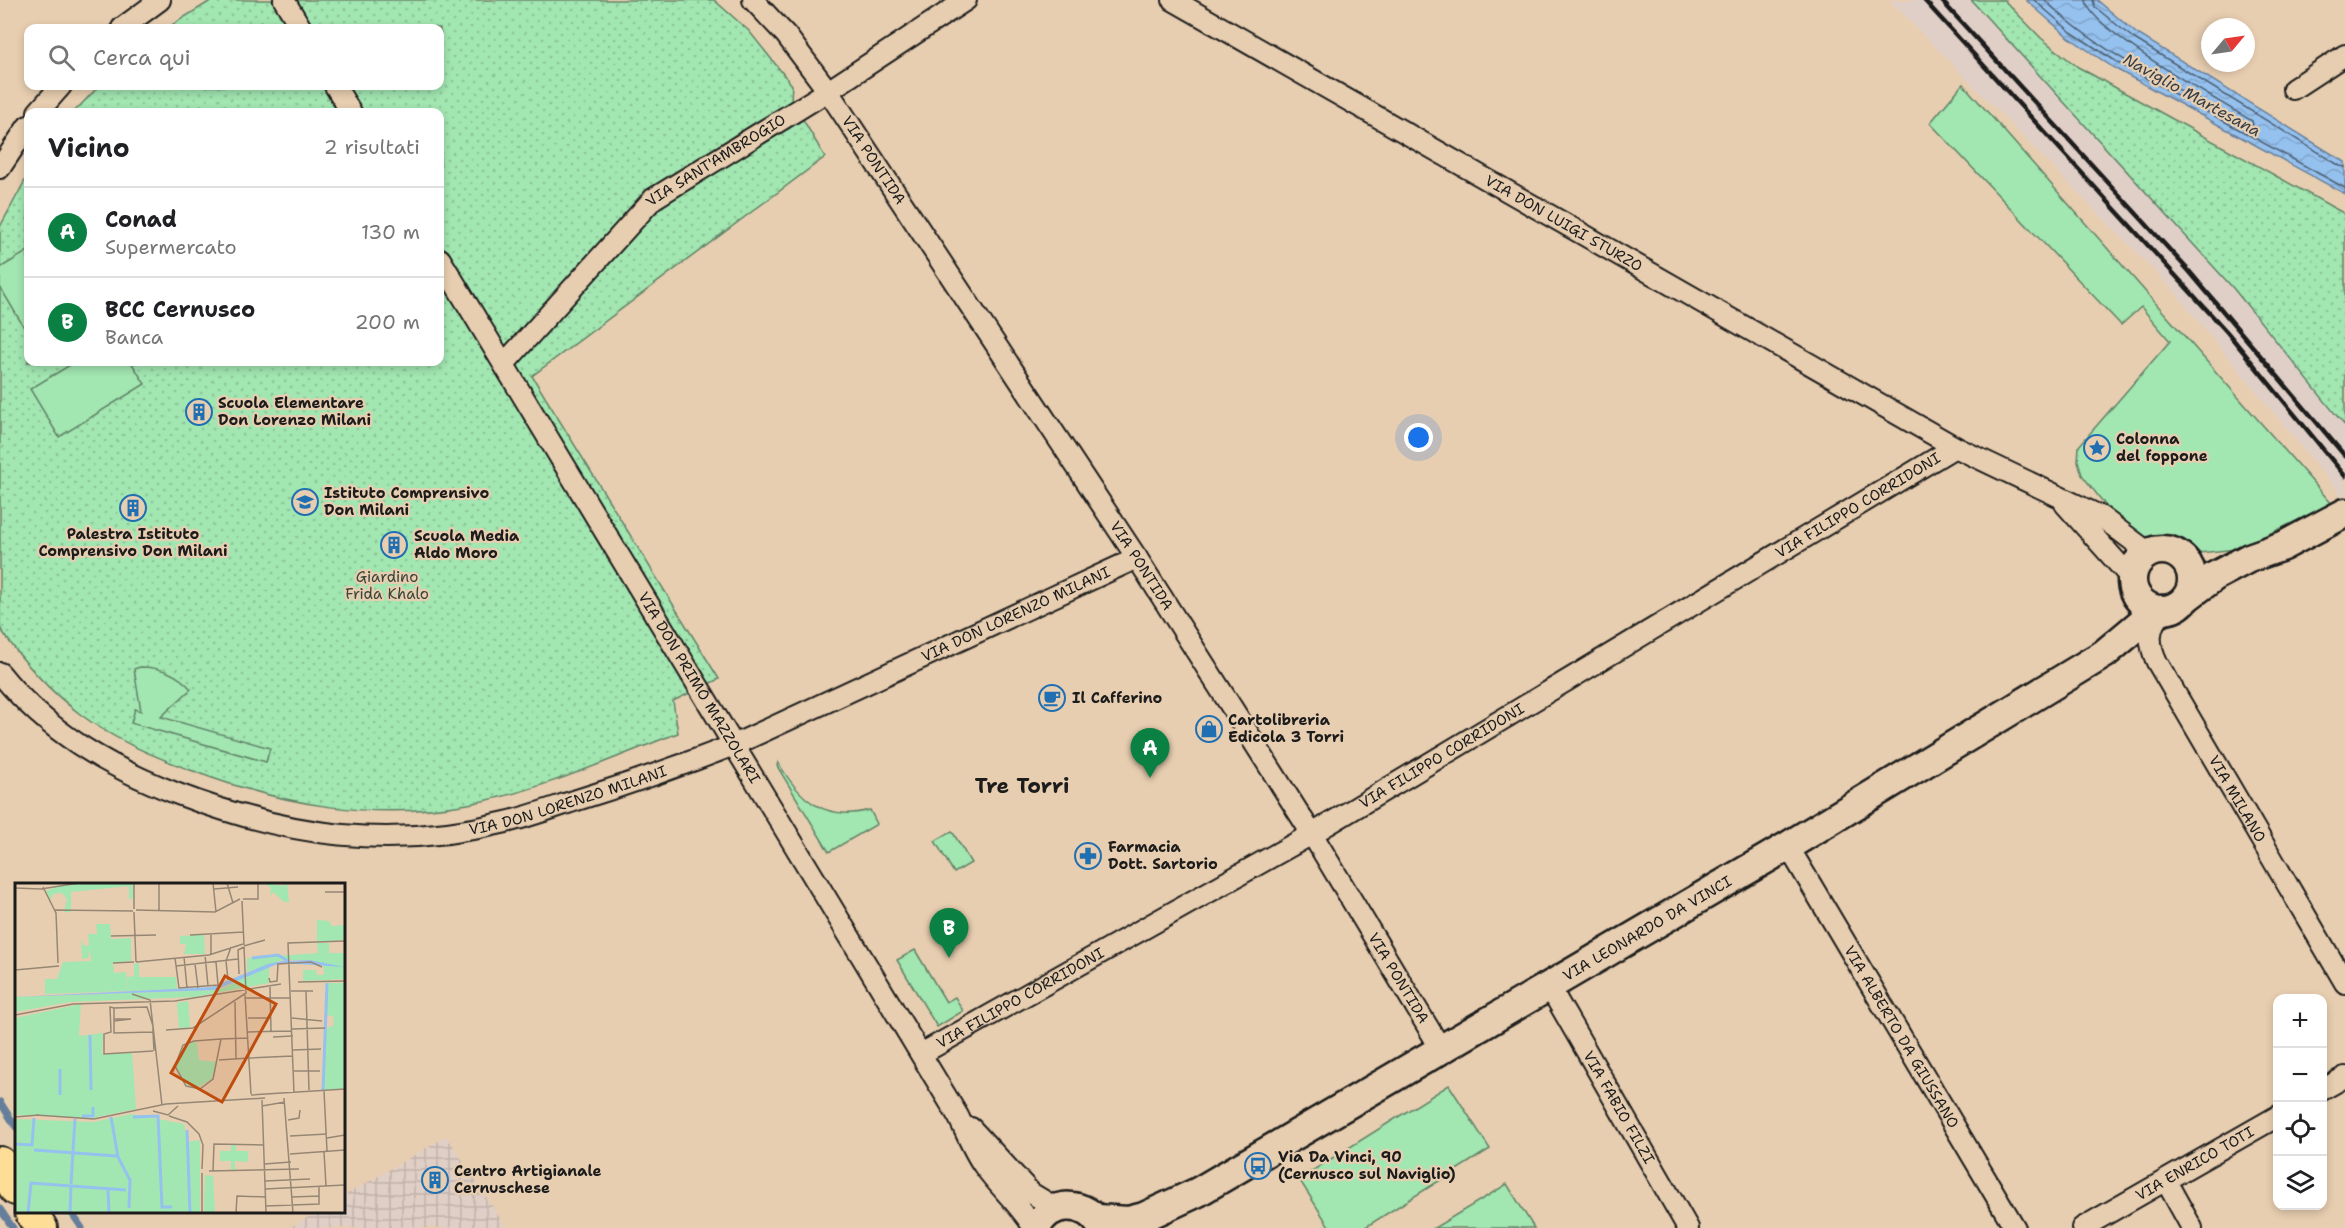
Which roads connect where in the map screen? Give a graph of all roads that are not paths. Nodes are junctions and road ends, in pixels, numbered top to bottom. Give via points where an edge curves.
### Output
1 (160, 0) edge
2 (284, 0) edge
3 (753, 0) edge
4 (966, 0) edge
5 (1173, 0) edge
6 (127, 24) edge
7 (299, 24) edge
8 (2345, 55) edge
9 (2293, 89) dead end
10 (58, 90) edge
11 (337, 90) edge
12 (828, 91) junction
13 (42, 108) edge
14 (349, 108) edge
15 (24, 132) edge
16 (0, 168) edge
17 (444, 266) edge
18 (504, 364) junction
19 (1955, 447) junction
20 (2055, 494) junction
21 (2333, 519) edge
22 (2149, 553) junction
23 (2180, 556) junction
24 (1137, 558) junction
25 (2248, 558) junction
26 (2133, 582) junction
27 (2175, 604) junction
28 (2116, 644) junction
29 (0, 673) edge
30 (734, 745) junction
31 (1312, 834) junction
32 (1788, 846) junction
33 (2345, 983) edge
34 (1549, 986) junction
35 (1441, 1049) junction
36 (921, 1054) junction
37 (2345, 1077) edge
38 (2327, 1087) edge
39 (958, 1116) junction
40 (2273, 1118) edge
41 (0, 1163) edge
42 (2166, 1181) junction
43 (15, 1187) edge
44 (1175, 1205) junction
45 (1056, 1208) junction
46 (1099, 1224) edge
47 (1035, 1228) edge
48 (1148, 1228) edge
49 (1688, 1228) edge
50 (2015, 1228) edge
51 (2082, 1228) edge
52 (2192, 1228) edge

1 - 6 street
2 - 7 street
3 - 12 street via 786,35
4 - 12 street, VIA SANT'AMBROGIO
5 - 19 street, VIA DON LUIGI STURZO
8 - 9 street
10 - 13 street
11 - 14 street
12 - 18 street, VIA SANT'AMBROGIO via 652,199
12 - 24 street, VIA PONTIDA
15 - 16 street
17 - 18 street, VIA DON PRIMO MAZZOLARI
18 - 30 street, VIA DON PRIMO MAZZOLARI
19 - 20 street, VIA DON LUIGI STURZO
19 - 31 street, VIA FILIPPO CORRIDONI
20 - 22 street, VIA DON LUIGI STURZO via 2100,516
20 - 26 street
21 - 25 street, VIA LEONARDO DA VINCI via 2283,546
22 - 23 street via 2164,550
22 - 26 street via 2138,562
23 - 25 street, VIA LEONARDO DA VINCI via 2199,561
23 - 27 street via 2188,565 2192,583
24 - 30 street, VIA DON LORENZO MILANI
24 - 31 street, VIA PONTIDA
25 - 27 street, VIA LEONARDO DA VINCI
26 - 27 street via 2135,593 2152,608
26 - 28 street
27 - 28 street, VIA LEONARDO DA VINCI via 2141,623
27 - 33 street, VIA MILANO via 2151,628 2151,650
28 - 32 street, VIA LEONARDO DA VINCI
29 - 30 street, VIA DON LORENZO MILANI via 56,729 124,772 232,814 323,834 407,837 490,826 543,812
30 - 36 street, VIA DON PRIMO MAZZOLARI
31 - 35 street, VIA PONTIDA
31 - 36 street, VIA FILIPPO CORRIDONI
32 - 34 street, VIA LEONARDO DA VINCI
32 - 50 street, VIA ALBERTO DA GIUSSANO
34 - 35 street, VIA LEONARDO DA VINCI
34 - 49 street, VIA FABIO FILZI
35 - 44 street, VIA LEONARDO DA VINCI
36 - 39 street, VIA DON PRIMO MAZZOLARI
37 - 38 street
39 - 45 street, VIA DON PRIMO MAZZOLARI via 1031,1193
39 - 47 street, VIA DON PRIMO MAZZOLARI via 984,1166
40 - 42 street, VIA ENRICO TOTI
41 - 43 main road
42 - 51 street, VIA ENRICO TOTI
42 - 52 street
44 - 46 street, VIA LEONARDO DA VINCI via 1144,1217
44 - 48 street, VIA LEONARDO DA VINCI
45 - 46 street via 1078,1207
45 - 47 street

